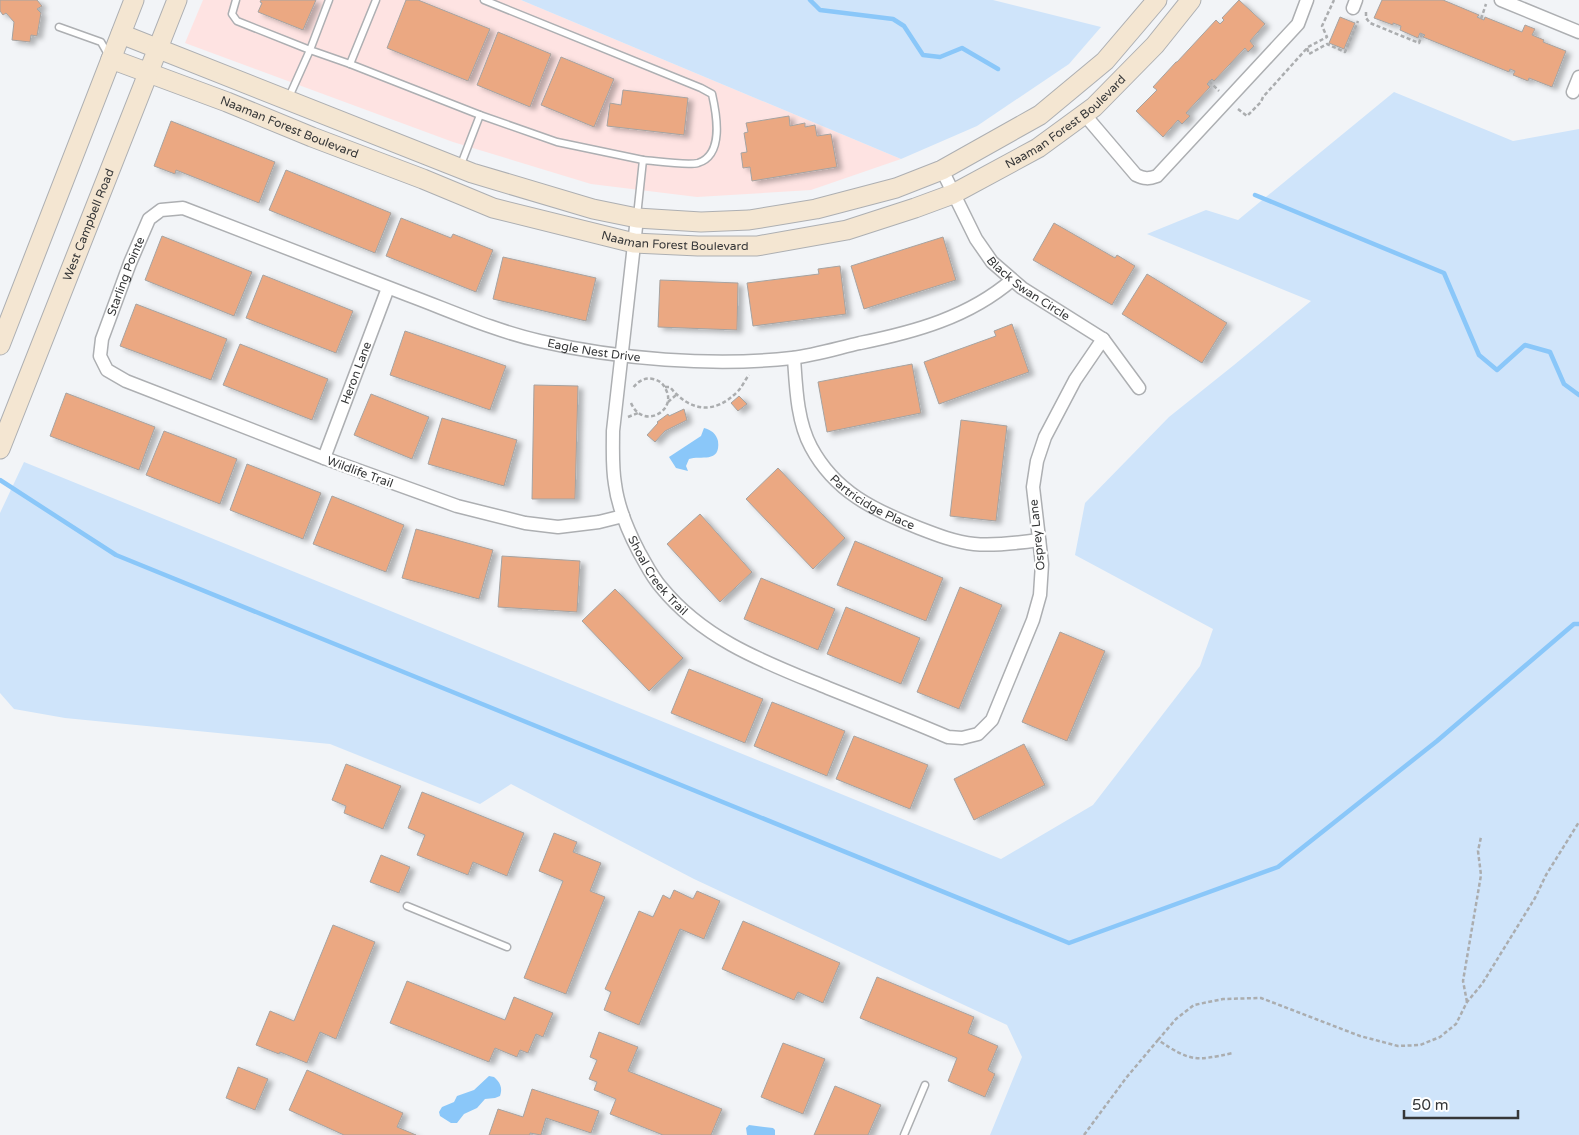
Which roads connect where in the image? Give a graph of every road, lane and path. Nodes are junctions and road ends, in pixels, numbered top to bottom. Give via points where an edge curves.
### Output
1 (134, 0) edge
2 (178, 0) edge
3 (236, 0) edge
4 (329, 0) edge
5 (376, 0) edge
6 (484, 0) edge
7 (1157, 0) edge
8 (1191, 0) edge
9 (1307, 0) edge
10 (1334, 0) edge
11 (1501, 0) edge
12 (1486, 4) dead end
13 (1367, 10) dead end
14 (1366, 18) junction
15 (1481, 19) dead end
16 (59, 27) dead end
17 (1579, 32) edge
18 (1422, 34) dead end
19 (111, 38) junction
20 (1307, 48) junction
21 (157, 49) junction
22 (310, 50) junction
23 (110, 59) junction
24 (350, 64) junction
25 (148, 74) junction
26 (1579, 77) edge
27 (1209, 81) dead end
28 (1220, 92) dead end
29 (1573, 92) dead end
30 (287, 100) junction
31 (1235, 106) dead end
32 (1084, 114) junction
33 (480, 115) junction
34 (643, 160) junction
35 (395, 168) junction
36 (459, 168) junction
37 (942, 170) junction
38 (953, 194) junction
39 (183, 208) joint
40 (637, 218) junction
41 (634, 243) junction
42 (1012, 280) junction
43 (388, 288) junction
44 (1104, 339) junction
45 (0, 345) edge
46 (622, 354) junction
47 (794, 358) junction
48 (108, 370) joint
49 (648, 373) dead end
50 (750, 374) dead end
51 (654, 379) junction
52 (665, 387) junction
53 (1139, 388) dead end
54 (632, 389) dead end
55 (676, 395) junction
56 (630, 402) dead end
57 (668, 402) junction
58 (638, 413) junction
59 (628, 417) dead end
60 (0, 449) edge
61 (324, 458) junction
62 (622, 516) junction
63 (1039, 540) junction
64 (978, 734) joint
65 (1579, 822) edge
66 (1480, 837) dead end
67 (407, 906) dead end
68 (507, 947) dead end
69 (1467, 1002) junction
70 (1158, 1040) junction
71 (1233, 1053) dead end
72 (925, 1085) dead end
73 (904, 1135) edge
74 (1084, 1135) edge

1 - 19 street
2 - 21 street, West Campbell Road
3 - 22 lane via 232,14 237,21
4 - 22 lane
5 - 24 lane
6 - 34 lane via 712,94 716,146 710,157 696,163
7 - 37 street, Naaman Forest Boulevard via 1105,61 1040,115
8 - 32 street, Naaman Forest Boulevard via 1126,76
9 - 32 street via 1298,24 1157,176 1150,179 1136,175
10 - 20 path via 1322,26 1327,38
11 - 17 street
12 - 15 path
13 - 14 path
14 - 18 path via 1370,23 1419,44
14 - 20 path via 1360,16 1345,52 1327,44 1309,54
16 - 19 lane
19 - 21 street, Naaman Forest Boulevard
19 - 23 street
20 - 31 path via 1247,116
21 - 25 street, West Campbell Road
21 - 30 street, Naaman Forest Boulevard
22 - 24 lane
22 - 30 lane
23 - 25 street, Naaman Forest Boulevard
23 - 45 street
24 - 33 lane
25 - 35 street, Naaman Forest Boulevard
25 - 60 street, West Campbell Road
26 - 29 street
27 - 28 path
30 - 36 street, Naaman Forest Boulevard
32 - 38 street, Naaman Forest Boulevard via 1038,148
33 - 34 lane via 557,142
33 - 36 lane
34 - 40 lane
35 - 36 street via 437,173 452,173
35 - 41 street, Naaman Forest Boulevard via 493,208
36 - 40 street, Naaman Forest Boulevard via 593,209
37 - 38 street, Black Swan Circle
37 - 40 street, Naaman Forest Boulevard via 896,188 816,209 749,220 701,222
38 - 41 street, Naaman Forest Boulevard via 847,230 757,246
38 - 42 street, Black Swan Circle via 976,239 992,262
39 - 43 street, Eagle Nest Drive
39 - 48 street, Starling Pointe via 161,210 149,218 102,339 100,356
40 - 41 street, Shoal Creek Trail
41 - 46 street, Shoal Creek Trail
42 - 44 street, Black Swan Circle
42 - 47 street, Eagle Nest Drive via 998,292 959,314 928,327
43 - 46 street, Eagle Nest Drive via 539,341
43 - 61 street, Heron Lane
44 - 53 street, Black Swan Circle
44 - 63 street, Osprey Lane via 1075,380 1045,437 1037,461 1032,487
46 - 47 street, Eagle Nest Drive via 731,362
46 - 62 street, Shoal Creek Trail via 613,431 615,484
47 - 63 street, Partricidge Place via 802,424 810,446 830,475 847,491 866,505 952,540 974,544
48 - 61 street, Wildlife Trail via 126,381
49 - 51 path
50 - 55 path via 740,390 719,405 708,408 691,406
51 - 52 path
51 - 54 path via 641,380
52 - 55 path via 670,387
52 - 57 path
55 - 57 path
56 - 58 path
57 - 58 path via 654,416
58 - 59 path
61 - 62 street, Wildlife Trail via 458,506 525,523 558,527
62 - 64 street, Shoal Creek Trail via 660,586 695,621 732,646 948,737
63 - 64 street, Osprey Lane via 1042,564 1040,595 1033,620 992,720
65 - 69 path via 1482,984
66 - 69 path via 1478,851 1482,875 1463,981
67 - 68 lane
69 - 70 path via 1456,1024 1440,1037 1420,1045 1398,1046 1360,1036 1261,998 1194,1004
70 - 71 path via 1178,1053 1196,1058
70 - 74 path
72 - 73 lane

